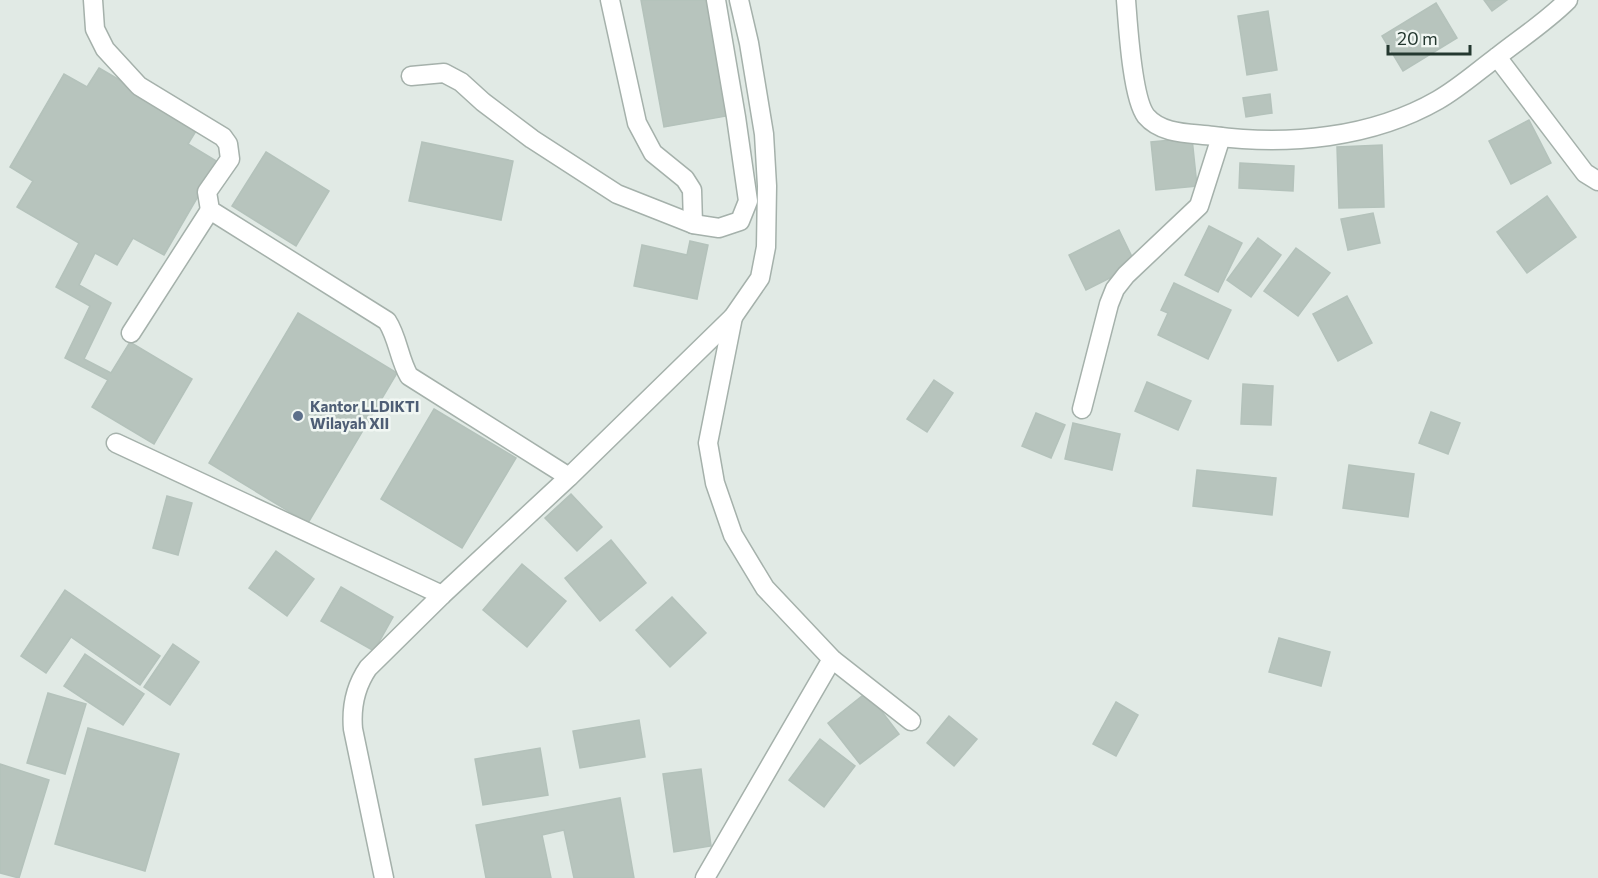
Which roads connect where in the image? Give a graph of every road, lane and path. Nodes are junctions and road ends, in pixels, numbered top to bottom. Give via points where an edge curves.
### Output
1 (93, 0) edge
2 (610, 0) edge
3 (716, 0) edge
4 (739, 0) edge
5 (1126, 0) edge
6 (1568, 0) edge
7 (1497, 57) junction
8 (411, 76) dead end
9 (1221, 137) junction
10 (1598, 181) edge
11 (210, 210) junction
12 (693, 224) junction
13 (734, 317) junction
14 (131, 333) dead end
15 (1082, 409) dead end
16 (116, 443) dead end
17 (569, 477) junction
18 (442, 595) junction
19 (832, 659) junction
20 (911, 721) dead end
21 (384, 878) edge
22 (705, 878) edge

1 - 11 street via 95,29 105,49 140,86 214,131 228,144 230,159 207,192
2 - 12 street via 637,123 653,153 685,179 692,190
3 - 12 street via 748,201 740,221 734,224 719,228
4 - 13 street via 764,134 767,196 766,247 760,278
5 - 9 street via 1144,114 1167,130
6 - 7 street
7 - 9 street via 1439,99 1371,128 1321,136 1252,140
7 - 10 street via 1585,173
8 - 12 street via 444,73 452,77 532,139 617,194
9 - 15 street via 1199,206 1115,289
11 - 14 street
11 - 17 street via 387,321 409,376
13 - 17 street
13 - 19 street via 708,443 715,483 733,535 765,588
16 - 18 street
17 - 18 street
18 - 21 street via 368,668 354,695 353,729
19 - 20 street
19 - 22 street

